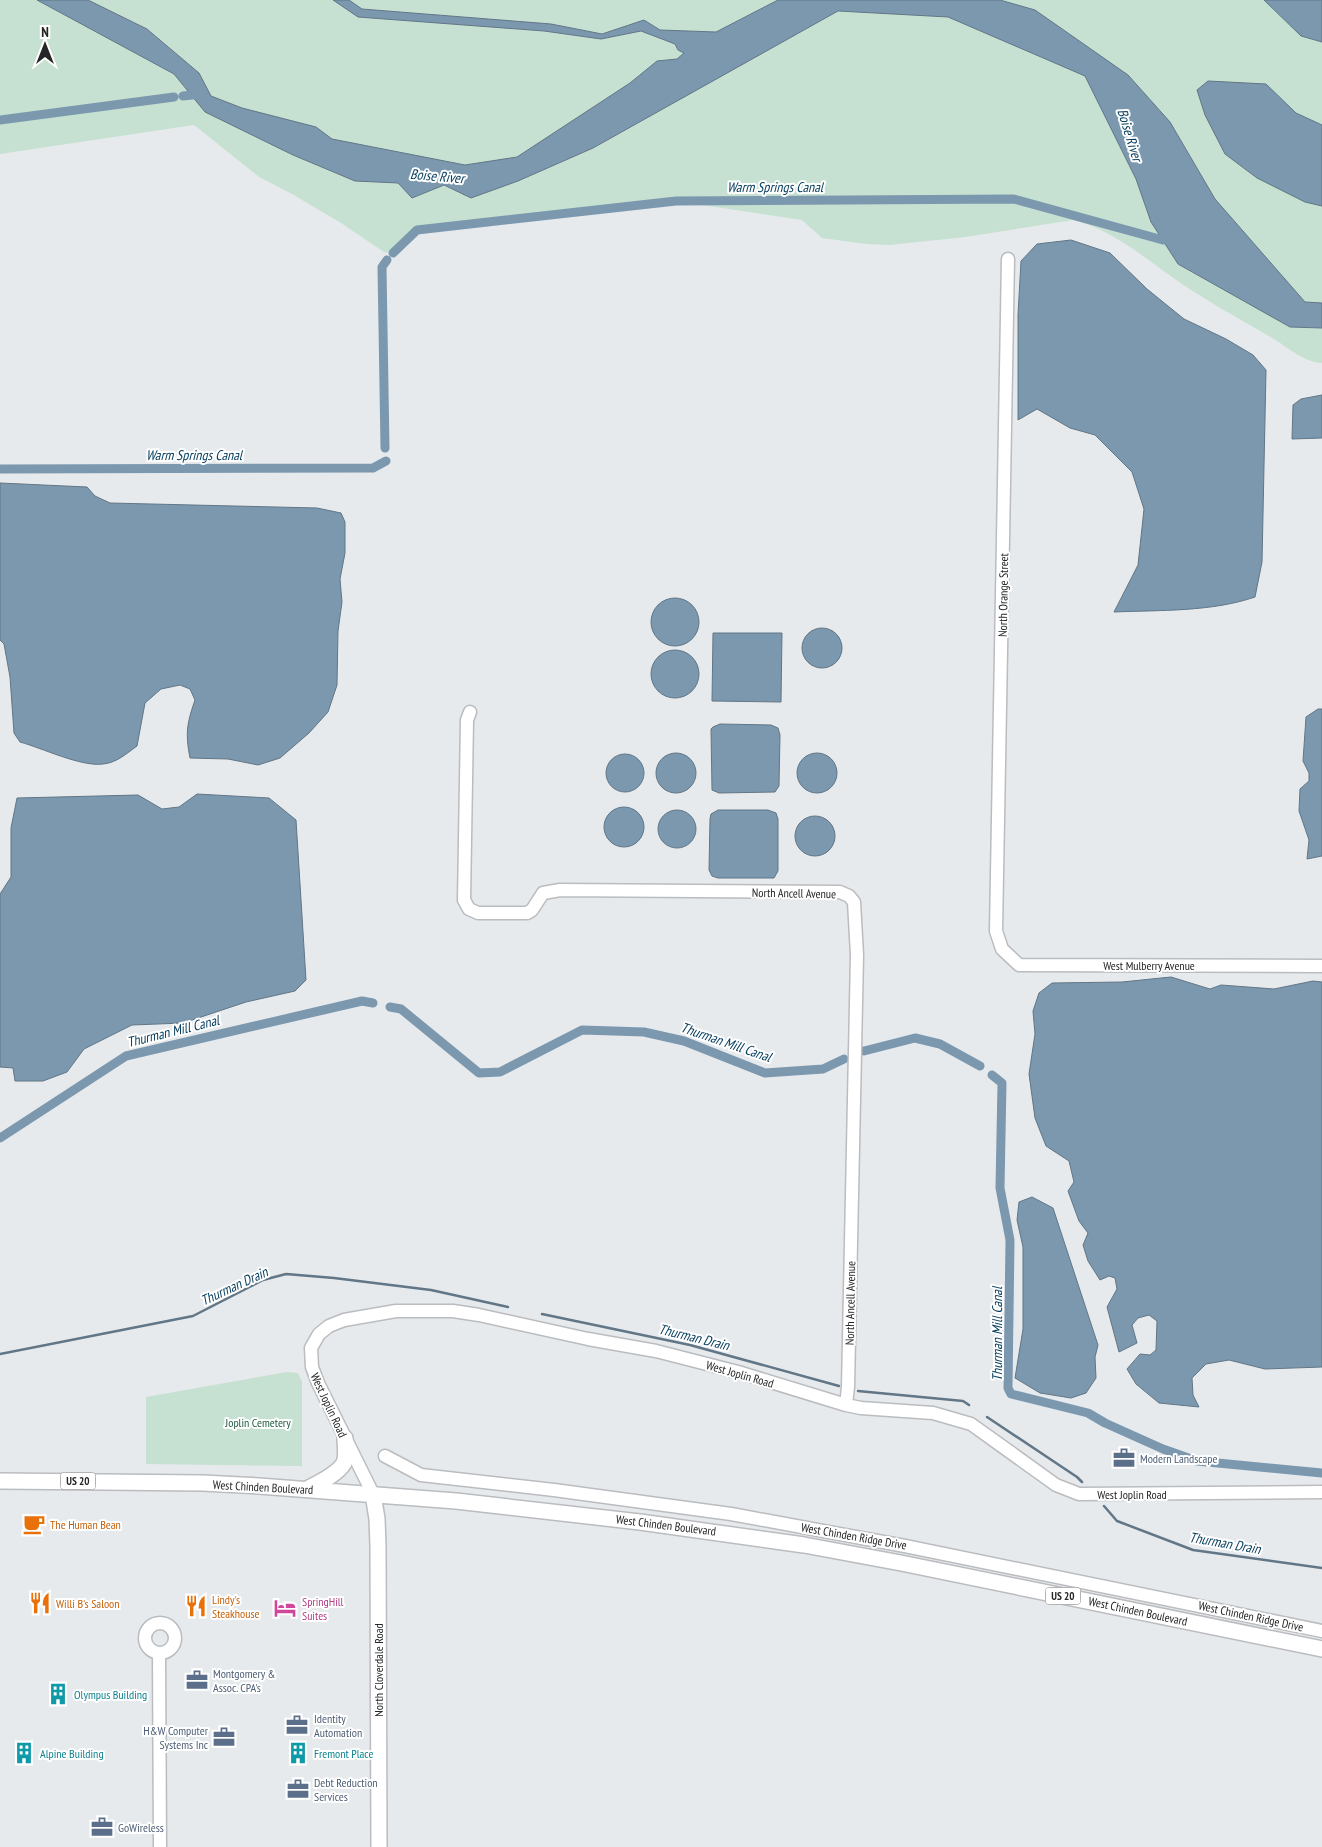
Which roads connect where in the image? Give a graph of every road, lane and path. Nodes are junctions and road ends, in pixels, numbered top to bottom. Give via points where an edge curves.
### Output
1 (1008, 259) dead end
2 (470, 712) dead end
3 (996, 930) joint
4 (1322, 966) edge
5 (846, 1405) junction
6 (345, 1438) junction
7 (385, 1456) dead end
8 (0, 1481) edge
9 (307, 1489) junction
10 (1322, 1492) edge
11 (374, 1494) junction
12 (1322, 1631) edge
13 (1322, 1649) edge
14 (159, 1653) dead end
15 (160, 1847) edge
16 (378, 1847) edge

1 - 3 street, North Orange Street
2 - 5 street, North Ancell Avenue via 467,720 464,900 465,906 473,912 527,913 543,894 560,890 840,892 854,902 856,965
3 - 4 street, West Mulberry Avenue via 1002,949 1019,965
5 - 6 street, West Joplin Road via 656,1351 479,1315 453,1311 396,1311 344,1320 329,1326 319,1334 311,1348 312,1367
5 - 10 street, West Joplin Road via 933,1413 970,1424 1056,1485 1079,1494
6 - 9 main road via 344,1463 336,1472
6 - 11 street, West Joplin Road
7 - 12 street, West Chinden Ridge Drive via 421,1475 731,1514
8 - 9 main road, West Chinden Boulevard / US 20 via 203,1483
9 - 11 main road, West Chinden Boulevard
11 - 13 main road, West Chinden Boulevard / US 20 via 563,1512 804,1545
11 - 16 main road, North Cloverdale Road via 378,1546
14 - 15 street

